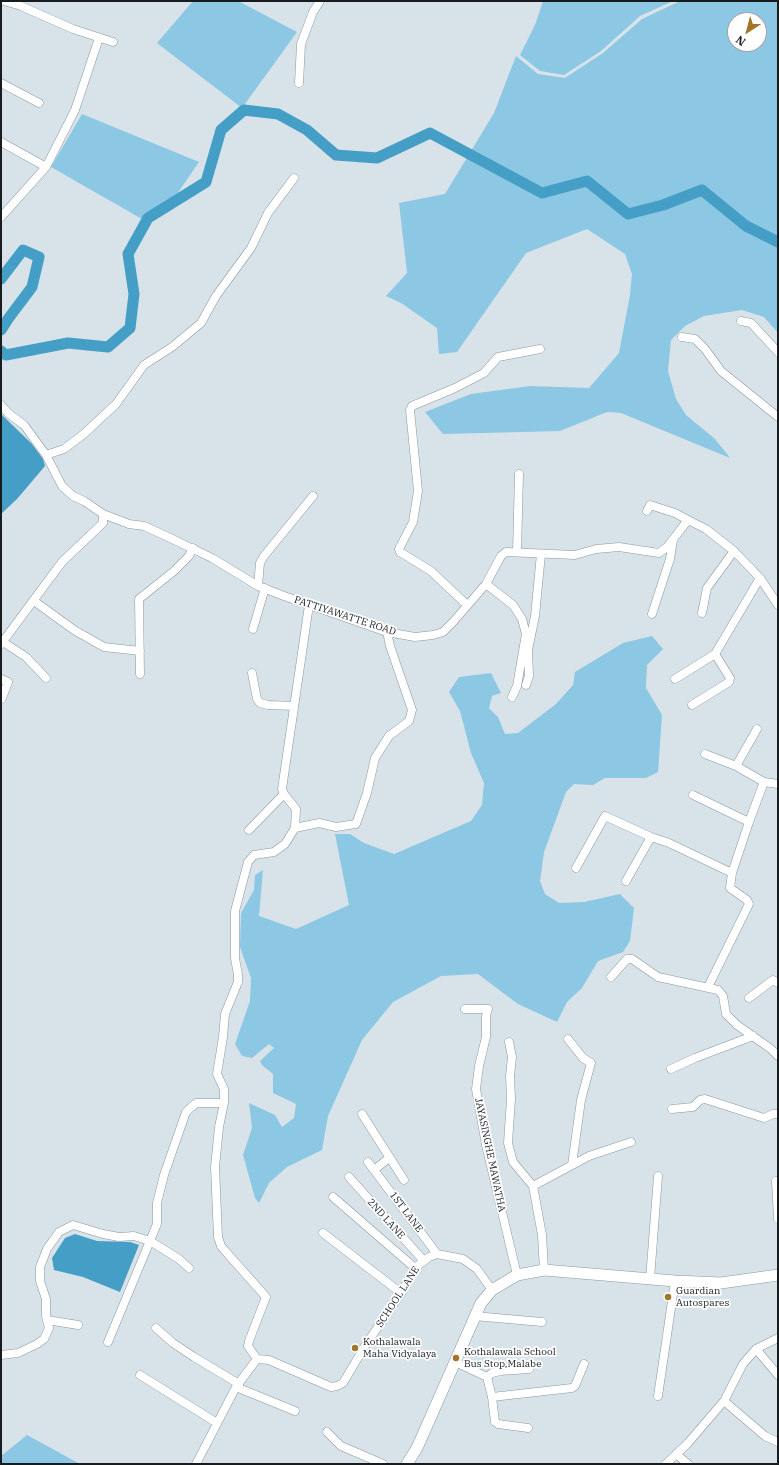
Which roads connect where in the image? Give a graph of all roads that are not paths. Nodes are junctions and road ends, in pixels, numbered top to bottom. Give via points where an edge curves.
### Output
1 (4, 1) edge
2 (320, 1) edge
3 (99, 38) junction
4 (113, 42) dead end
5 (1, 83) edge
6 (299, 83) dead end
7 (39, 103) dead end
8 (1, 142) edge
9 (46, 167) junction
10 (294, 178) dead end
11 (1, 217) edge
12 (741, 321) dead end
13 (682, 337) dead end
14 (540, 349) dead end
15 (778, 352) edge
16 (1, 405) edge
17 (778, 417) edge
18 (46, 455) junction
19 (519, 474) dead end
20 (313, 496) dead end
21 (646, 511) dead end
22 (103, 514) junction
23 (688, 520) junction
24 (673, 539) junction
25 (193, 548) junction
26 (734, 551) junction
27 (517, 552) junction
28 (541, 554) junction
29 (760, 578) junction
30 (486, 584) junction
31 (262, 587) junction
32 (34, 601) junction
33 (778, 603) edge
34 (309, 605) junction
35 (468, 605) junction
36 (702, 613) dead end
37 (652, 614) dead end
38 (253, 629) dead end
39 (387, 632) junction
40 (2, 643) edge
41 (140, 651) junction
42 (715, 654) junction
43 (252, 673) dead end
44 (140, 674) dead end
45 (46, 678) dead end
46 (1, 679) edge
47 (675, 679) dead end
48 (526, 685) dead end
49 (512, 697) dead end
50 (2, 698) dead end
51 (692, 705) dead end
52 (294, 706) junction
53 (757, 729) dead end
54 (705, 754) dead end
55 (736, 766) junction
56 (764, 782) junction
57 (778, 784) edge
58 (284, 794) junction
59 (693, 795) dead end
60 (749, 822) junction
61 (295, 828) junction
62 (250, 830) dead end
63 (651, 837) junction
64 (576, 868) dead end
65 (732, 873) junction
66 (626, 881) dead end
67 (611, 977) dead end
68 (778, 983) edge
69 (708, 987) junction
70 (749, 998) dead end
71 (465, 1009) dead end
72 (753, 1036) junction
73 (568, 1039) dead end
74 (509, 1042) dead end
75 (778, 1056) edge
76 (671, 1069) dead end
77 (224, 1103) junction
78 (672, 1109) dead end
79 (362, 1114) dead end
80 (778, 1114) edge
81 (631, 1142) dead end
82 (389, 1158) junction
83 (368, 1162) dead end
84 (572, 1165) junction
85 (374, 1170) junction
86 (658, 1176) dead end
87 (349, 1177) dead end
88 (404, 1180) dead end
89 (776, 1181) dead end
90 (533, 1186) junction
91 (333, 1196) dead end
92 (778, 1219) edge
93 (323, 1233) dead end
94 (150, 1241) junction
95 (437, 1254) junction
96 (423, 1260) junction
97 (189, 1268) dead end
98 (415, 1268) junction
99 (544, 1270) junction
100 (517, 1275) junction
101 (778, 1275) edge
102 (650, 1279) junction
103 (675, 1281) junction
104 (492, 1290) junction
105 (401, 1293) junction
106 (474, 1316) junction
107 (47, 1320) junction
108 (542, 1322) dead end
109 (78, 1325) dead end
110 (156, 1328) dead end
111 (778, 1338) edge
112 (108, 1342) dead end
113 (756, 1349) junction
114 (1, 1355) edge
115 (257, 1359) junction
116 (455, 1362) junction
117 (584, 1364) dead end
118 (529, 1369) dead end
119 (140, 1375) dead end
120 (778, 1375) edge
121 (487, 1377) junction
122 (238, 1385) junction
123 (492, 1396) junction
124 (658, 1396) dead end
125 (724, 1401) junction
126 (295, 1411) dead end
127 (217, 1423) junction
128 (528, 1428) dead end
129 (326, 1432) dead end
130 (778, 1442) edge
131 (676, 1454) junction
132 (196, 1464) edge
133 (383, 1464) edge
134 (407, 1464) edge
135 (666, 1464) edge
136 (688, 1464) edge

1 - 3 street
2 - 6 street via 300,44
3 - 4 street
3 - 9 street via 75,110
5 - 7 street
8 - 9 street
9 - 11 street
10 - 18 street via 268,213 251,248 216,296 201,323 172,347 144,365 116,404 86,433 64,449
12 - 15 street via 751,323
13 - 17 street via 695,339 721,371
14 - 35 street via 498,357 484,372 455,388 412,406 410,410 418,491 413,522 399,549 431,571
16 - 18 street, PATTIYAWATTE ROAD via 24,425
18 - 22 street, PATTIYAWATTE ROAD via 62,486 73,496
19 - 27 street
20 - 31 street via 260,563
21 - 23 street via 650,505
22 - 25 street, PATTIYAWATTE ROAD via 129,524 144,526
22 - 32 street via 103,523 62,562
23 - 24 street, PATTIYAWATTE ROAD
23 - 26 street via 706,529
24 - 28 street, PATTIYAWATTE ROAD via 659,553 619,547 596,549 575,555
24 - 37 street via 670,559
25 - 31 street, PATTIYAWATTE ROAD
25 - 41 street via 189,556 174,571 139,599
26 - 29 street
26 - 36 street via 707,588
27 - 28 street, PATTIYAWATTE ROAD
27 - 30 street, PATTIYAWATTE ROAD via 506,552 500,556
28 - 48 street
29 - 33 street
29 - 42 street
30 - 35 street, PATTIYAWATTE ROAD
30 - 49 street via 513,605 522,619 526,634 517,686
31 - 34 street, PATTIYAWATTE ROAD
31 - 38 street
32 - 40 street
32 - 41 street via 74,630 104,647
34 - 39 street, PATTIYAWATTE ROAD
34 - 52 street
35 - 39 street, PATTIYAWATTE ROAD via 448,627 433,635 415,637
39 - 61 street via 412,710 409,721 389,736 375,758 356,824 336,827 319,823
40 - 45 street via 26,657
41 - 44 street
42 - 47 street
42 - 51 street via 730,678 729,682
43 - 52 street via 260,703
46 - 50 street via 8,682
52 - 58 street via 282,789
53 - 55 street
54 - 55 street
55 - 56 street
56 - 57 street
56 - 60 street
58 - 61 street via 296,809
58 - 62 street
59 - 60 street
60 - 65 street
61 - 77 street via 285,844 274,852 254,855 248,862 235,911 238,982 224,1014 224,1037 217,1074 224,1089
63 - 64 street via 605,816
63 - 65 street via 669,842
63 - 66 street
65 - 69 street via 730,888 747,900 748,904
67 - 69 street via 627,959 632,959 658,978
68 - 70 street via 773,980
69 - 72 street via 718,990 723,996 726,1014
71 - 100 street, JAYASINGHE MAWATHA via 488,1010 486,1037 476,1089 486,1145
72 - 75 street
72 - 76 street
73 - 84 street via 583,1058 591,1063 581,1100
74 - 90 street via 512,1057 512,1100 508,1143 512,1162
77 - 94 street via 196,1102 186,1112 164,1176 157,1203 157,1224
77 - 115 street via 215,1167 218,1237 221,1246 266,1297 248,1346
78 - 80 street via 693,1107 705,1099 764,1118
79 - 82 street, 1ST LANE
81 - 84 street via 589,1156
82 - 85 street
82 - 88 street, 1ST LANE
83 - 85 street, 1ST LANE
84 - 90 street
85 - 95 street, 1ST LANE
86 - 102 street
87 - 96 street, 2ND LANE
89 - 92 street
90 - 99 street via 542,1235
91 - 98 street
93 - 105 street
94 - 97 street
94 - 107 street via 134,1236 103,1234 73,1225 59,1232 47,1249 40,1267
94 - 112 street
95 - 96 street, SCHOOL LANE
95 - 104 street via 463,1259 477,1269
96 - 98 street, SCHOOL LANE
98 - 105 street, SCHOOL LANE
99 - 100 main road
99 - 102 main road
100 - 104 main road
101 - 103 main road via 721,1283
102 - 103 main road
103 - 124 street
104 - 106 main road
105 - 115 street, SCHOOL LANE via 343,1383 337,1386 325,1385 268,1360
106 - 108 street
106 - 116 main road
107 - 109 street
107 - 114 street via 49,1328 44,1339 18,1353
110 - 122 street via 194,1357
111 - 113 street
113 - 120 street
113 - 125 street via 743,1364
115 - 122 street
116 - 121 street
116 - 134 main road via 417,1448
117 - 123 street via 572,1388
118 - 121 street via 500,1371
119 - 127 street
121 - 123 street
122 - 126 street
122 - 127 street
123 - 128 street via 495,1422
125 - 130 street via 765,1436
125 - 131 street
127 - 132 street
129 - 133 street via 341,1446
131 - 135 street
131 - 136 street

